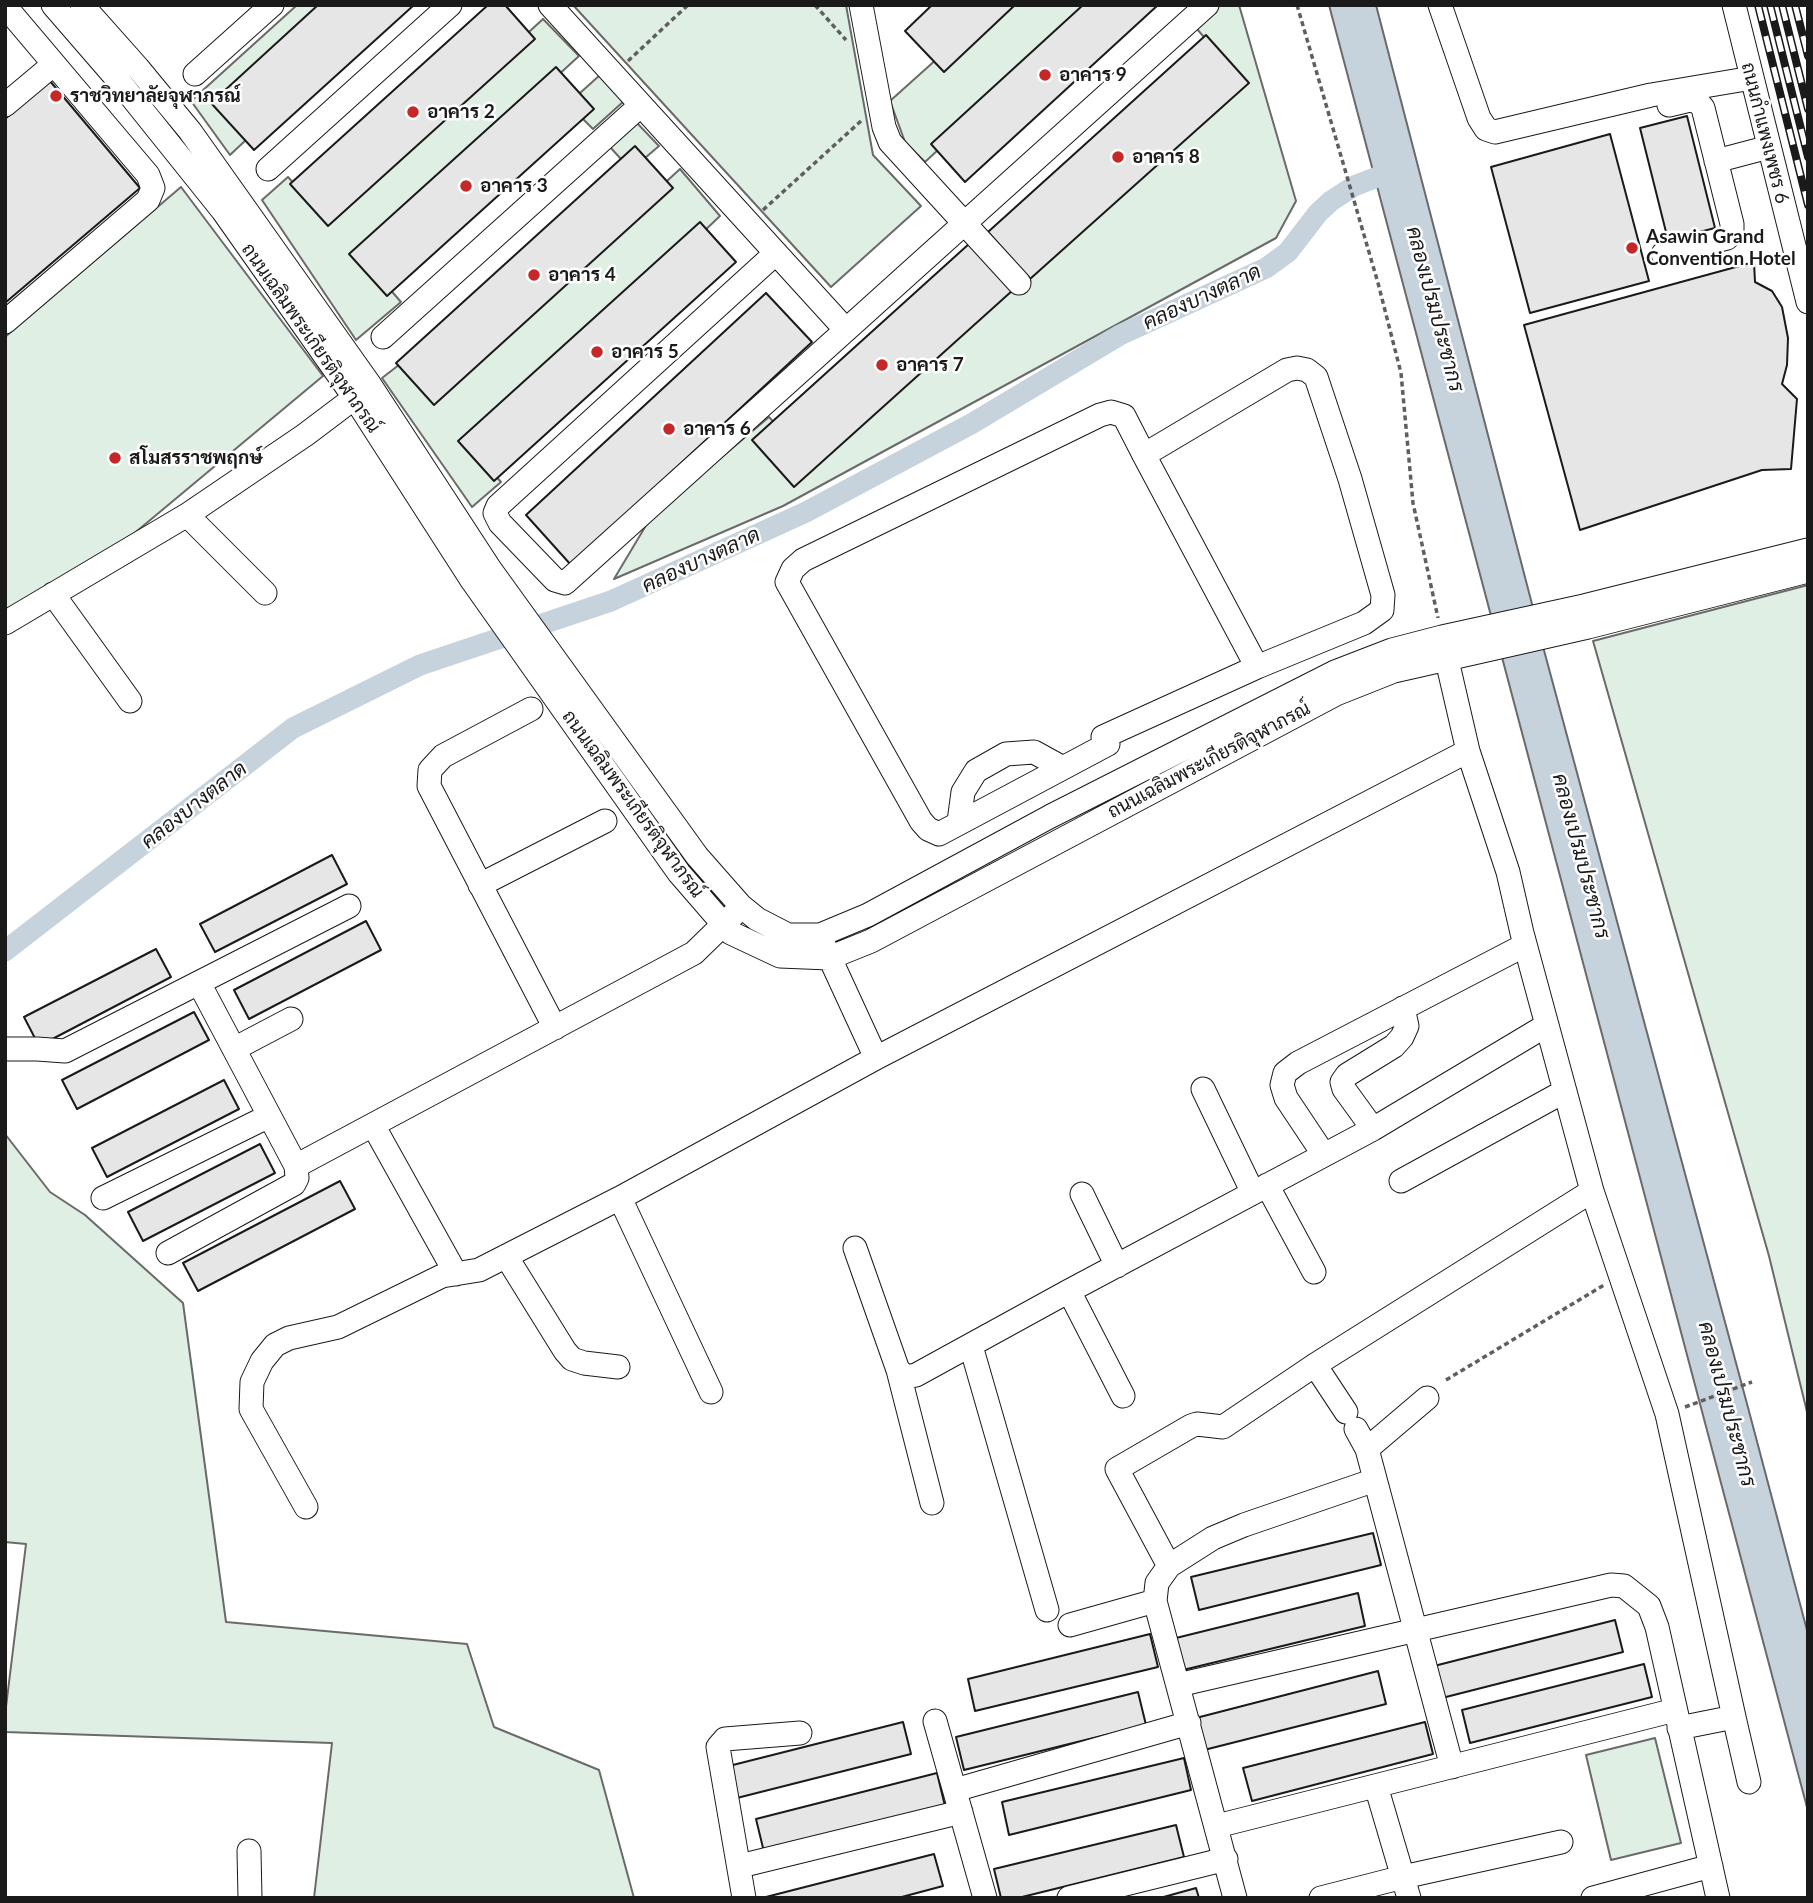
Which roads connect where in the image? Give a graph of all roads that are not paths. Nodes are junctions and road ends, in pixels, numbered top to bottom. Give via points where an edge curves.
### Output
1 (53, 5) edge
2 (82, 5) edge
3 (272, 5) edge
4 (450, 5) edge
5 (550, 5) edge
6 (1207, 5) edge
7 (1440, 5) edge
8 (1734, 5) edge
9 (5, 6) edge
10 (869, 10) edge
11 (13, 31) edge
12 (54, 64) junction
13 (195, 74) dead end
14 (1752, 78) junction
15 (5, 105) edge
16 (641, 105) junction
17 (1508, 145) dead end
18 (1769, 147) junction
19 (1716, 160) junction
20 (268, 169) dead end
21 (964, 224) junction
22 (776, 253) junction
23 (1663, 254) dead end
24 (1019, 283) dead end
25 (1808, 302) edge
26 (5, 322) edge
27 (846, 330) junction
28 (383, 337) dead end
29 (362, 391) junction
30 (1144, 455) junction
31 (187, 515) junction
32 (1808, 550) edge
33 (1808, 571) edge
34 (265, 593) dead end
35 (53, 594) junction
36 (1586, 617) junction
37 (5, 623) edge
38 (1454, 646) junction
39 (1256, 667) junction
40 (570, 698) junction
41 (130, 701) dead end
42 (531, 709) dead end
43 (1468, 751) junction
44 (1063, 768) junction
45 (1035, 782) junction
46 (1051, 816) junction
47 (605, 821) dead end
48 (959, 822) junction
49 (1062, 837) junction
50 (480, 884) junction
51 (349, 906) dead end
52 (741, 906) junction
53 (724, 925) junction
54 (820, 935) junction
55 (1525, 945) junction
56 (828, 958) junction
57 (199, 983) junction
58 (1403, 1008) junction
59 (291, 1018) dead end
60 (1547, 1025) junction
61 (555, 1028) junction
62 (5, 1049) edge
63 (234, 1049) junction
64 (876, 1058) junction
65 (1203, 1089) dead end
66 (1565, 1091) junction
67 (269, 1116) junction
68 (373, 1125) junction
69 (1373, 1129) junction
70 (1324, 1155) junction
71 (296, 1166) junction
72 (1401, 1181) dead end
73 (1260, 1189) junction
74 (1592, 1191) junction
75 (1082, 1194) dead end
76 (103, 1198) dead end
77 (621, 1198) junction
78 (855, 1248) dead end
79 (168, 1253) dead end
80 (506, 1256) junction
81 (1117, 1265) junction
82 (1314, 1272) dead end
83 (456, 1274) junction
84 (1069, 1291) junction
85 (971, 1346) junction
86 (1315, 1365) junction
87 (618, 1367) dead end
88 (898, 1370) junction
89 (711, 1392) dead end
90 (1123, 1396) dead end
91 (1427, 1398) dead end
92 (1356, 1430) junction
93 (1375, 1480) junction
94 (932, 1503) dead end
95 (306, 1507) dead end
96 (1169, 1566) junction
97 (1155, 1601) junction
98 (1047, 1610) dead end
99 (1070, 1625) dead end
100 (1415, 1631) junction
101 (1178, 1685) junction
102 (1734, 1717) junction
103 (1677, 1719) junction
104 (935, 1721) dead end
105 (1189, 1723) junction
106 (800, 1733) dead end
107 (1452, 1767) junction
108 (1749, 1782) dead end
109 (1376, 1786) junction
110 (955, 1790) junction
111 (961, 1812) junction
112 (1217, 1826) junction
113 (1561, 1842) dead end
114 (249, 1851) dead end
115 (1226, 1859) junction
116 (740, 1866) junction
117 (1711, 1866) junction
118 (1406, 1887) edge
119 (250, 1898) edge
120 (744, 1898) edge
121 (985, 1898) edge
122 (1069, 1898) edge
123 (1236, 1898) edge
124 (1321, 1898) edge
125 (1593, 1898) edge
126 (1718, 1898) edge

1 - 29 street, ถนนเฉลิมพระเกียรติจุฬาภรณ์ via 223,211
2 - 29 street, ถนนเฉลิมพระเกียรติจุฬาภรณ์ via 190,131
3 - 13 street
4 - 20 street
5 - 16 street
6 - 21 street
7 - 14 street via 1479,118 1486,129 1496,132 1651,95
8 - 14 street, ถนนกำแพงเพชร 6
9 - 11 street
10 - 21 street via 879,104 890,142
11 - 12 street
12 - 15 street
12 - 26 street via 148,174 153,188 148,200
14 - 18 street, ถนนกำแพงเพชร 6
16 - 22 street
16 - 28 street
17 - 19 street via 1690,100 1703,108
18 - 19 street
18 - 25 street, ถนนกำแพงเพชร 6
19 - 23 street via 1732,233
21 - 24 street
21 - 27 street
22 - 27 street
22 - 27 street via 498,506 495,513 500,523 555,580 565,583
29 - 31 street
29 - 40 street, ถนนเฉลิมพระเกียรติจุฬาภรณ์ via 481,574
30 - 39 street
30 - 39 street via 1287,370 1307,370 1316,377 1370,546 1383,594 1382,610 1364,623
30 - 48 street via 1124,416 1100,415 803,560 793,569 788,582 921,821 939,834
31 - 34 street
31 - 35 street
32 - 36 street, ถนนเฉลิมพระเกียรติจุฬาภรณ์
33 - 36 street, ถนนเฉลิมพระเกียรติจุฬาภรณ์
35 - 37 street
35 - 41 street
36 - 38 street, ถนนเฉลิมพระเกียรติจุฬาภรณ์
38 - 43 street
38 - 46 street, ถนนเฉลิมพระเกียรติจุฬาภรณ์ via 1392,650 1335,672
38 - 49 street, ถนนเฉลิมพระเกียรติจุฬาภรณ์ via 1336,694
39 - 44 street via 1103,737 1108,744
40 - 52 street, ถนนเฉลิมพระเกียรติจุฬาภรณ์
40 - 53 street, ถนนเฉลิมพระเกียรติจุฬาภรณ์ via 679,873
42 - 50 street via 443,756 430,771 429,786
43 - 55 street via 1508,872
43 - 64 street
44 - 45 street
44 - 48 street via 1034,752 1006,754 976,771 963,792
45 - 46 street
45 - 48 street
46 - 49 street
46 - 54 street, ถนนเฉลิมพระเกียรติจุฬาภรณ์ via 867,915
47 - 50 street
49 - 56 street, ถนนเฉลิมพระเกียรติจุฬาภรณ์ via 871,941
50 - 61 street
51 - 57 street
52 - 53 street
52 - 54 street, ถนนเฉลิมพระเกียรติจุฬาภรณ์ via 789,935
53 - 56 street, ถนนเฉลิมพระเกียรติจุฬาภรณ์ via 780,956
53 - 61 street via 694,953
54 - 56 street
55 - 58 street
55 - 60 street
56 - 64 street
57 - 62 street via 65,1051
57 - 63 street
58 - 69 street via 1407,1026 1402,1037 1342,1082
58 - 70 street via 1285,1073 1286,1098
59 - 63 street
60 - 66 street
60 - 69 street
61 - 68 street
63 - 67 street
64 - 77 street
65 - 73 street
66 - 72 street
66 - 74 street
67 - 71 street
67 - 76 street
68 - 71 street
68 - 83 street
69 - 70 street
70 - 73 street
71 - 79 street via 293,1184
73 - 81 street
73 - 82 street
74 - 86 street
74 - 102 street via 1667,1413
75 - 81 street
77 - 80 street
77 - 89 street
78 - 88 street
80 - 83 street via 480,1270
80 - 87 street via 572,1359
81 - 84 street
83 - 95 street via 415,1288 338,1327 289,1338 275,1345 262,1361 251,1382 251,1409
84 - 85 street
84 - 90 street
85 - 88 street via 916,1375 906,1377
85 - 98 street
86 - 92 street
86 - 96 street via 1223,1427 1191,1426 1117,1469
88 - 94 street
91 - 92 street
92 - 93 street
93 - 96 street via 1231,1530
93 - 100 street
96 - 97 street via 1157,1583
97 - 99 street
97 - 101 street
100 - 101 street
100 - 103 street via 1611,1585 1624,1586 1652,1612
100 - 107 street
101 - 105 street
102 - 103 street
102 - 108 street
103 - 107 street
103 - 117 street
104 - 110 street
105 - 110 street
105 - 112 street
106 - 116 street via 725,1739 718,1747
107 - 109 street
109 - 112 street
109 - 118 street
110 - 111 street
111 - 116 street
111 - 121 street
112 - 115 street
113 - 118 street
114 - 119 street
115 - 122 street
115 - 123 street
116 - 120 street
117 - 125 street
117 - 126 street
118 - 124 street

